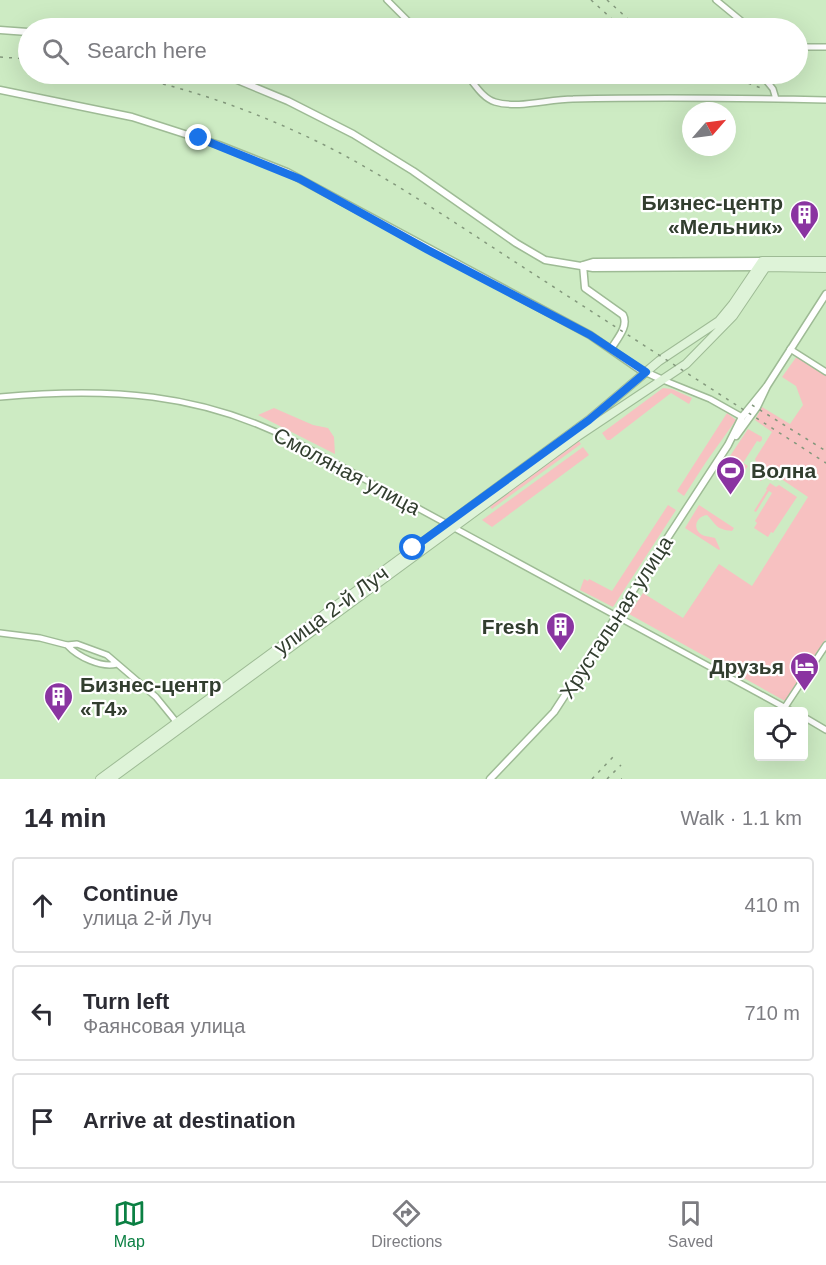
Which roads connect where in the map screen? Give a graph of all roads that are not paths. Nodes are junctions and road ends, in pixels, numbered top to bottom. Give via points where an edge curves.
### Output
1 (387, 0) edge
2 (716, 0) edge
3 (405, 18) edge
4 (738, 18) edge
5 (0, 30) edge
6 (18, 31) edge
7 (808, 46) edge
8 (826, 47) edge
9 (247, 84) edge
10 (475, 84) edge
11 (769, 84) edge
12 (0, 90) edge
13 (776, 99) junction
14 (826, 100) edge
15 (826, 261) edge
16 (583, 265) junction
17 (762, 265) junction
18 (826, 268) edge
19 (826, 294) edge
20 (679, 347) junction
21 (611, 349) junction
22 (790, 349) junction
23 (690, 360) junction
24 (646, 372) junction
25 (826, 372) edge
26 (663, 380) junction
27 (767, 386) junction
28 (0, 397) edge
29 (742, 417) junction
30 (728, 445) junction
31 (451, 526) junction
32 (617, 616) junction
33 (0, 633) edge
34 (67, 645) junction
35 (826, 645) edge
36 (117, 664) junction
37 (783, 707) edge
38 (786, 707) edge
39 (808, 719) edge
40 (179, 725) junction
41 (826, 729) edge
42 (100, 779) edge
43 (111, 779) edge
44 (490, 779) edge

1 - 3 street
2 - 4 street
5 - 6 street
7 - 8 street
9 - 16 street via 353,134 533,254 552,263
10 - 13 street via 487,98 502,103 529,104 555,99
11 - 13 street
12 - 21 street via 132,117 287,172
13 - 14 street
15 - 17 main road
16 - 17 street
16 - 21 street via 585,288 626,319
17 - 18 main road
17 - 20 main road, улица 2-й Луч via 723,318
17 - 23 main road, улица 2-й Луч via 733,316
19 - 22 street, Хрустальная улица
20 - 23 main road via 687,351
20 - 24 main road, улица 2-й Луч
21 - 24 street
22 - 25 street
22 - 27 street, Хрустальная улица
23 - 26 main road, улица 2-й Луч
24 - 26 street
24 - 31 main road, улица 2-й Луч
26 - 29 street
26 - 31 main road, улица 2-й Луч
27 - 29 street, Хрустальная улица
27 - 30 street, Хрустальная улица via 757,407
28 - 31 street, Смоляная улица via 106,392 179,401 215,410 281,435
29 - 30 street, Хрустальная улица
30 - 32 street, Хрустальная улица
31 - 32 street, Смоляная улица
31 - 40 main road, улица 2-й Луч
32 - 37 street, Смоляная улица
32 - 44 street, Хрустальная улица via 548,719
33 - 34 street
34 - 36 street via 76,644 107,655
34 - 36 street via 74,654 110,666
35 - 38 street
36 - 40 street via 156,697
39 - 41 street
40 - 42 main road, улица 2-й Луч
40 - 43 main road, улица 2-й Луч

